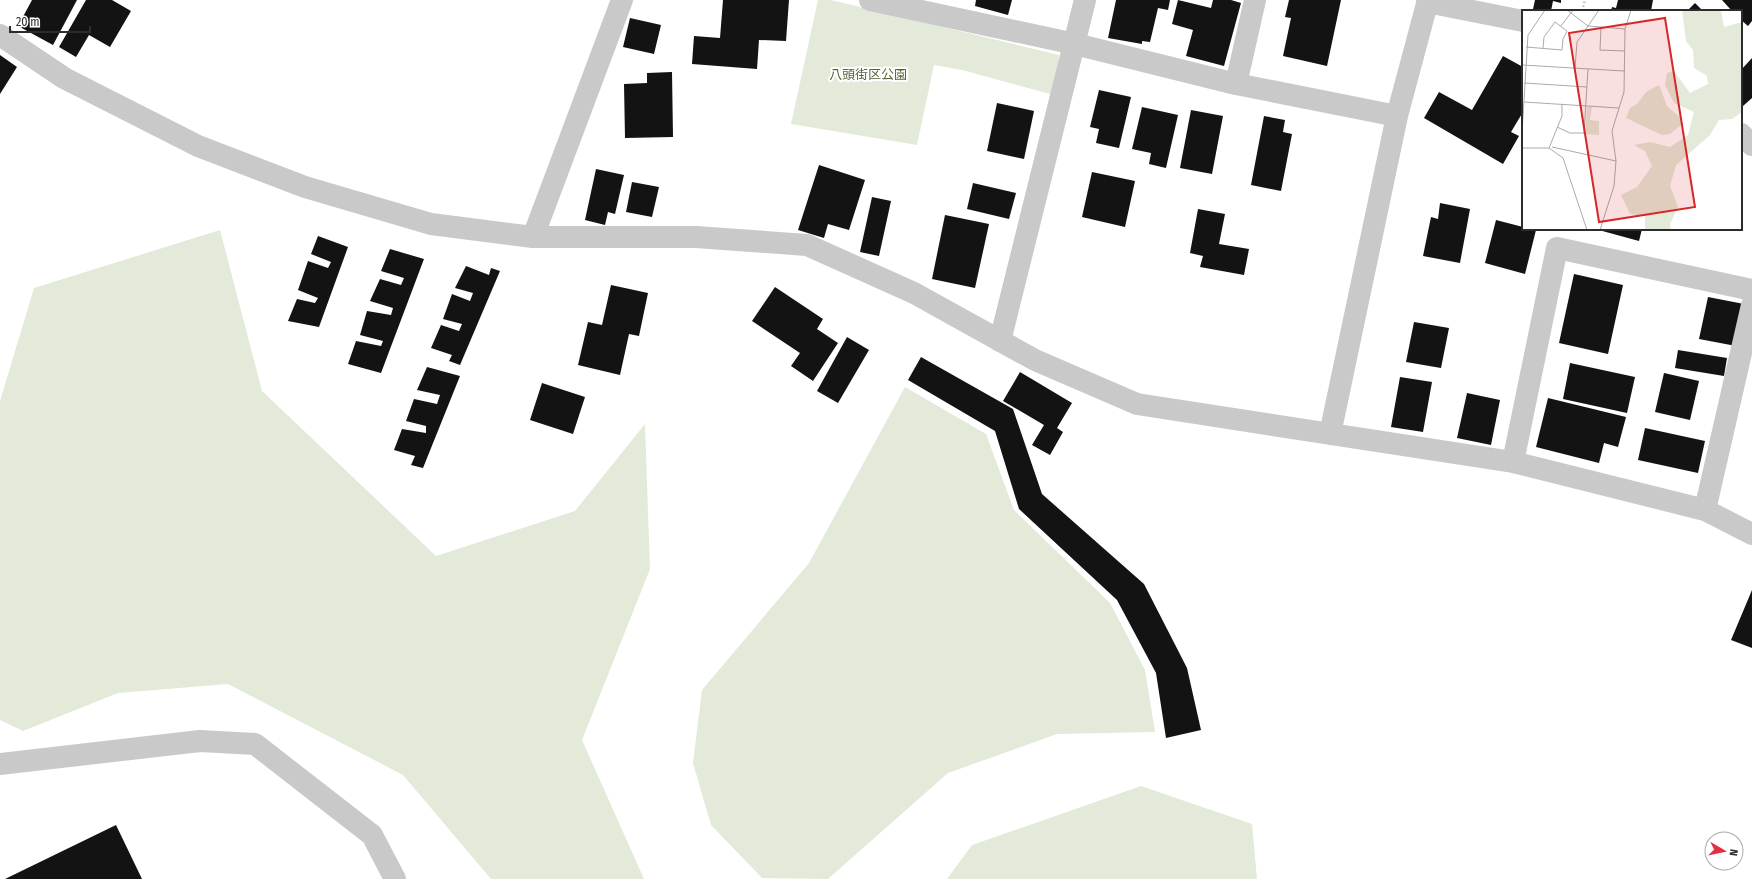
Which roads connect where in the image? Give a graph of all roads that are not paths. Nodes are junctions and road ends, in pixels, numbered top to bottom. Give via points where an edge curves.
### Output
1 (622, 0) edge
2 (870, 0) edge
3 (1085, 0) edge
4 (1255, 0) edge
5 (1427, 1) edge
6 (1522, 21) edge
7 (0, 35) edge
8 (1075, 44) junction
9 (1236, 84) junction
10 (1397, 116) junction
11 (1742, 135) edge
12 (1752, 145) edge
13 (533, 237) junction
14 (1752, 290) edge
15 (1752, 305) edge
16 (1000, 341) junction
17 (1330, 434) junction
18 (1513, 462) junction
19 (1705, 510) junction
20 (1752, 534) edge
21 (0, 764) edge
22 (395, 879) edge

1 - 13 street
2 - 8 street
3 - 8 street
4 - 9 street
5 - 6 street
5 - 10 street
7 - 13 street via 64,78 198,146 305,187 431,224
8 - 9 street
8 - 16 street
9 - 10 street
10 - 17 street
11 - 12 street
13 - 16 street via 696,237 807,245 914,293
14 - 18 street via 1557,248
15 - 19 street
16 - 17 street via 1035,360 1137,404
17 - 18 street
18 - 19 street
19 - 20 street
21 - 22 street via 200,740 255,744 372,835

